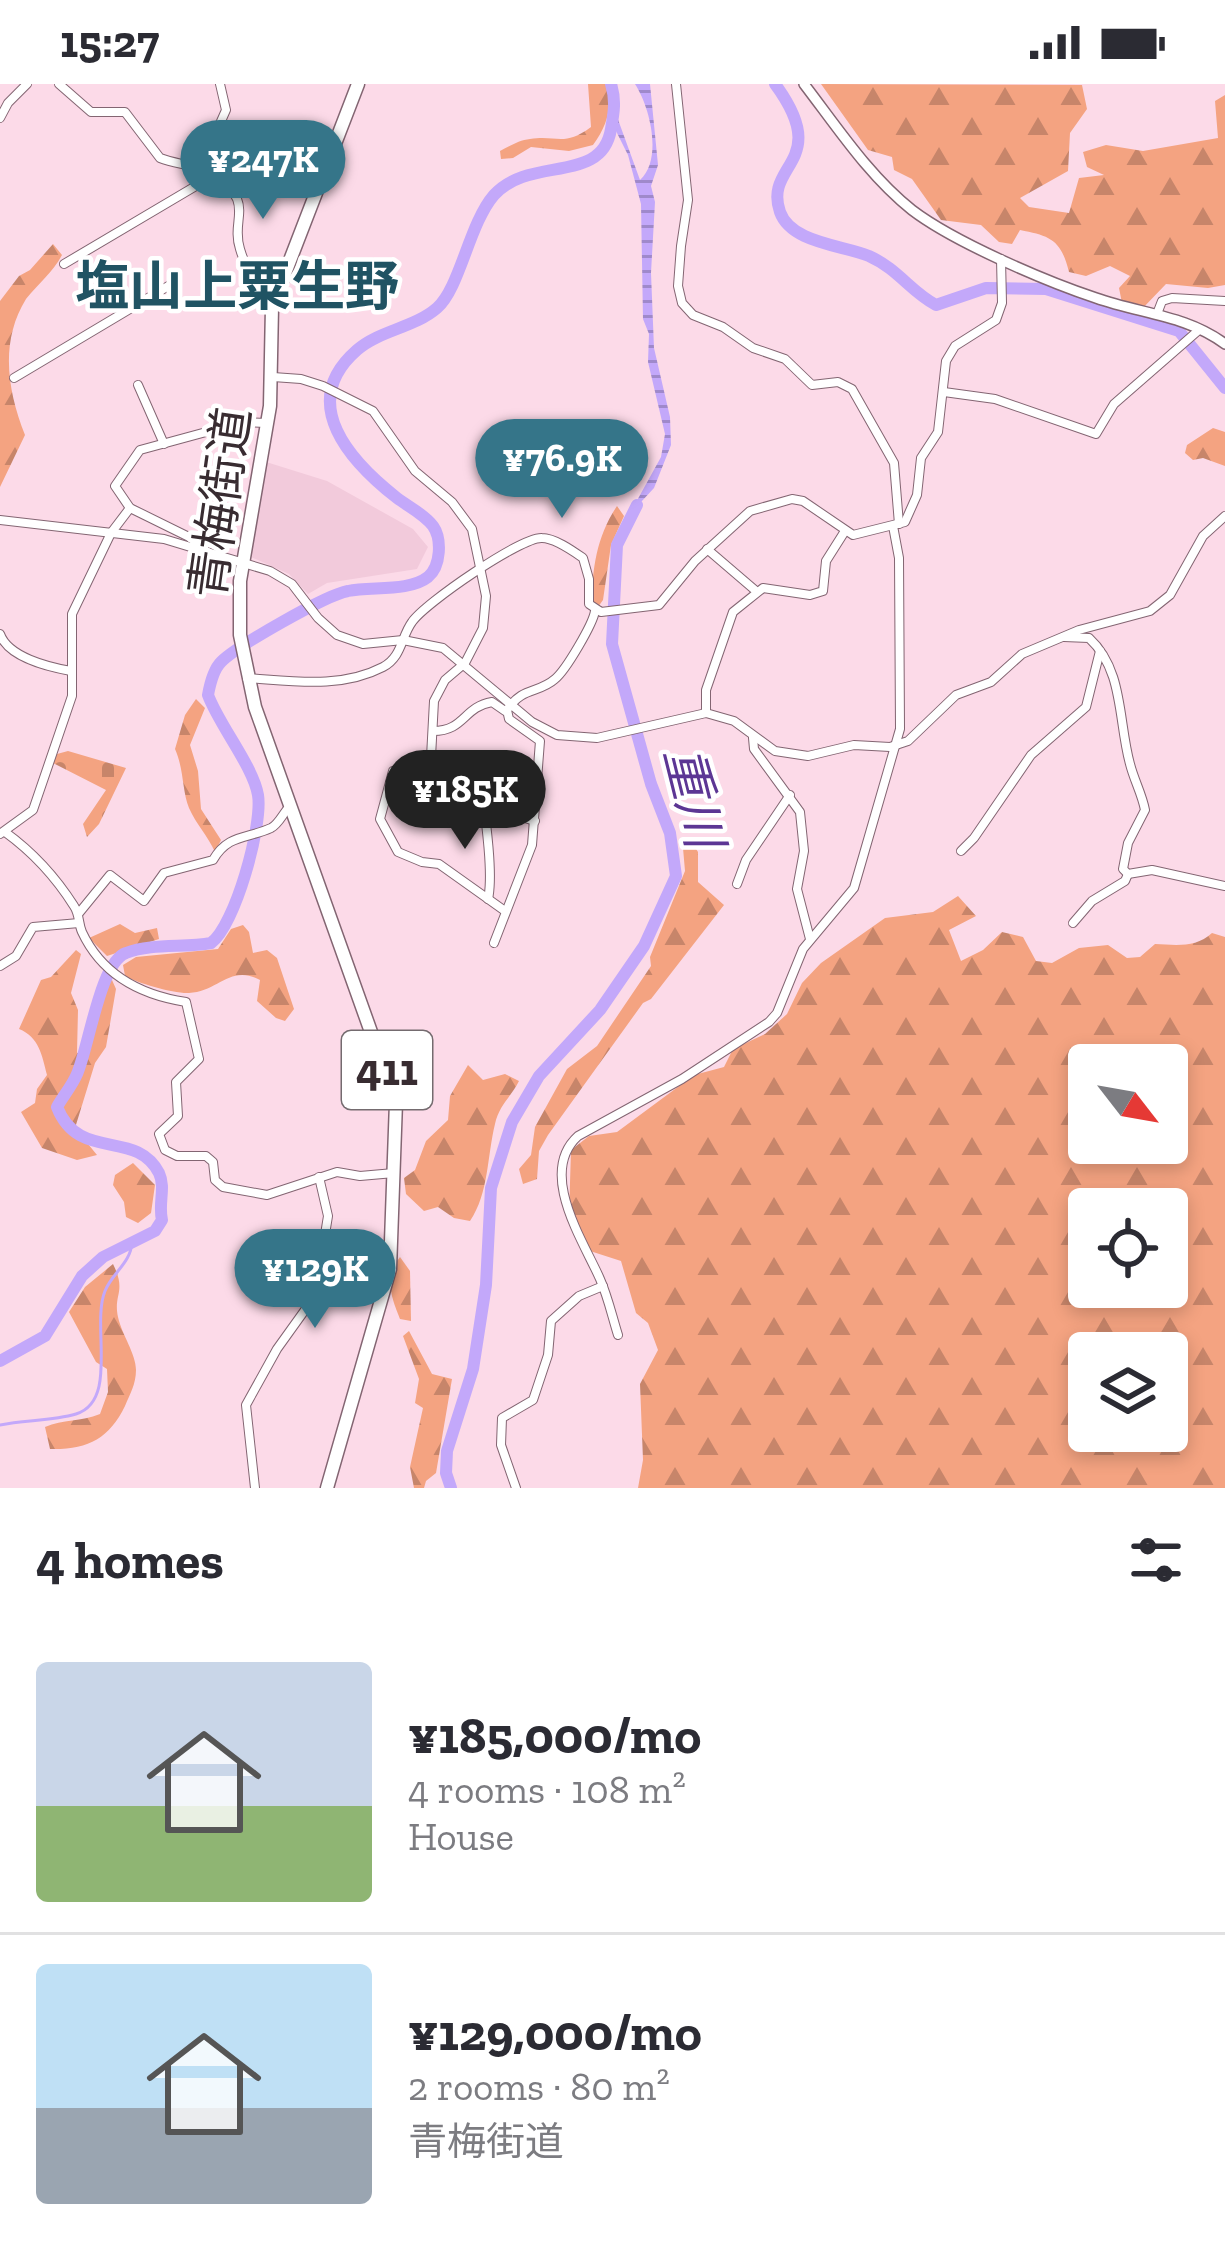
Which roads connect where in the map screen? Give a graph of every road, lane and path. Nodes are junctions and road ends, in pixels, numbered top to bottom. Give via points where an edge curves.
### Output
1 (27, 84) edge
2 (59, 84) edge
3 (220, 84) edge
4 (358, 84) edge
5 (676, 84) edge
6 (804, 84) edge
7 (0, 118) edge
8 (212, 174) junction
9 (1001, 257) junction
10 (64, 264) dead end
11 (170, 285) dead end
12 (1225, 301) edge
13 (272, 307) junction
14 (1157, 314) junction
15 (1197, 332) junction
16 (1225, 344) edge
17 (273, 377) junction
18 (14, 378) dead end
19 (138, 385) dead end
20 (944, 392) junction
21 (267, 423) junction
22 (164, 444) junction
23 (130, 508) junction
24 (1225, 516) edge
25 (0, 520) edge
26 (896, 525) junction
27 (844, 531) junction
28 (111, 533) junction
29 (196, 546) junction
30 (707, 549) junction
31 (242, 560) junction
32 (479, 567) junction
33 (756, 591) junction
34 (598, 611) junction
35 (0, 634) edge
36 (1062, 637) junction
37 (403, 640) junction
38 (1100, 650) junction
39 (465, 663) junction
40 (71, 671) junction
41 (246, 672) junction
42 (508, 708) junction
43 (706, 713) junction
44 (432, 731) junction
45 (754, 736) junction
46 (896, 746) junction
47 (426, 773) junction
48 (790, 795) junction
49 (290, 806) junction
50 (484, 806) junction
51 (535, 821) junction
52 (2, 833) edge
53 (961, 851) dead end
54 (1128, 874) junction
55 (737, 884) dead end
56 (1225, 886) edge
57 (488, 899) junction
58 (505, 912) junction
59 (79, 918) junction
60 (1072, 923) dead end
61 (809, 939) junction
62 (494, 943) dead end
63 (0, 965) edge
64 (396, 1173) junction
65 (320, 1177) junction
66 (603, 1286) junction
67 (618, 1335) dead end
68 (255, 1488) edge
69 (327, 1488) edge
70 (516, 1488) edge

1 - 7 street
2 - 8 street via 85,110 124,112 160,158
3 - 8 street via 226,110
4 - 13 highway, 青梅街道 / 411
5 - 26 street via 688,200 682,303 785,359 812,386 852,389 894,463
6 - 9 main road via 914,212
8 - 10 street
8 - 13 street via 240,206 238,246
9 - 14 main road via 1077,292
9 - 20 street via 994,325 952,351
11 - 18 street
12 - 14 street via 1172,298
13 - 17 highway, 青梅街道 / 411
14 - 15 main road
15 - 16 main road
15 - 20 street via 1114,404 1096,434 995,399
17 - 21 highway, 青梅街道 / 411
17 - 32 street via 322,386 373,411 415,471 472,529
19 - 22 street
20 - 26 street via 910,516
21 - 22 street
21 - 31 highway, 青梅街道 / 411
22 - 23 street via 136,452 115,486
23 - 28 street
23 - 29 street
24 - 36 street via 1203,536 1161,604
25 - 28 street
26 - 27 street
26 - 46 street
27 - 30 street via 792,499 746,512
27 - 33 street via 826,560 823,591
28 - 29 street
28 - 40 street via 72,614
29 - 31 street
30 - 33 street
30 - 34 street via 658,605
31 - 37 street via 282,577 347,640
31 - 41 highway, 青梅街道 / 411
32 - 34 street via 549,539 583,558 589,604
32 - 37 street via 416,617
32 - 39 street via 483,628
33 - 43 street via 733,611
34 - 42 street via 556,678
35 - 40 street via 9,649
36 - 38 street via 1086,637
36 - 46 street via 956,695
37 - 39 street via 443,648
37 - 41 street via 387,665 349,680
38 - 53 street via 1086,707 1031,755
38 - 54 street via 1145,805 1128,842
39 - 42 street
39 - 44 street via 441,686
40 - 52 street via 72,696 33,810
41 - 49 highway, 青梅街道 / 411
42 - 43 street via 581,739
42 - 44 street via 479,704 457,728
42 - 51 street via 509,719 540,741
43 - 45 street
44 - 47 street
45 - 46 street via 796,756
45 - 48 street via 754,749
46 - 61 street via 854,888
47 - 50 street via 452,789 469,779
47 - 57 street via 393,771 382,827 398,852 439,864
48 - 55 street
48 - 61 street via 800,812 804,851 796,889
49 - 59 street via 276,826 222,845 213,860 173,867 144,901 110,875
49 - 64 highway, 青梅街道 / 411 via 394,1090
50 - 51 street
50 - 57 street
51 - 58 street
52 - 59 street via 42,862
54 - 56 street via 1148,869
54 - 60 street
57 - 58 street
58 - 62 street
59 - 63 street via 33,927 16,956
59 - 65 street via 118,978 190,1010 199,1059 176,1082 178,1115 159,1134 165,1150 206,1156 223,1187 267,1195
61 - 66 street via 769,1022 567,1147 569,1219
64 - 65 street
64 - 69 highway, 青梅街道 / 411 via 390,1269
65 - 68 street via 328,1216 315,1297 246,1406
66 - 67 street
66 - 70 street via 551,1322 533,1400 502,1418 501,1445

